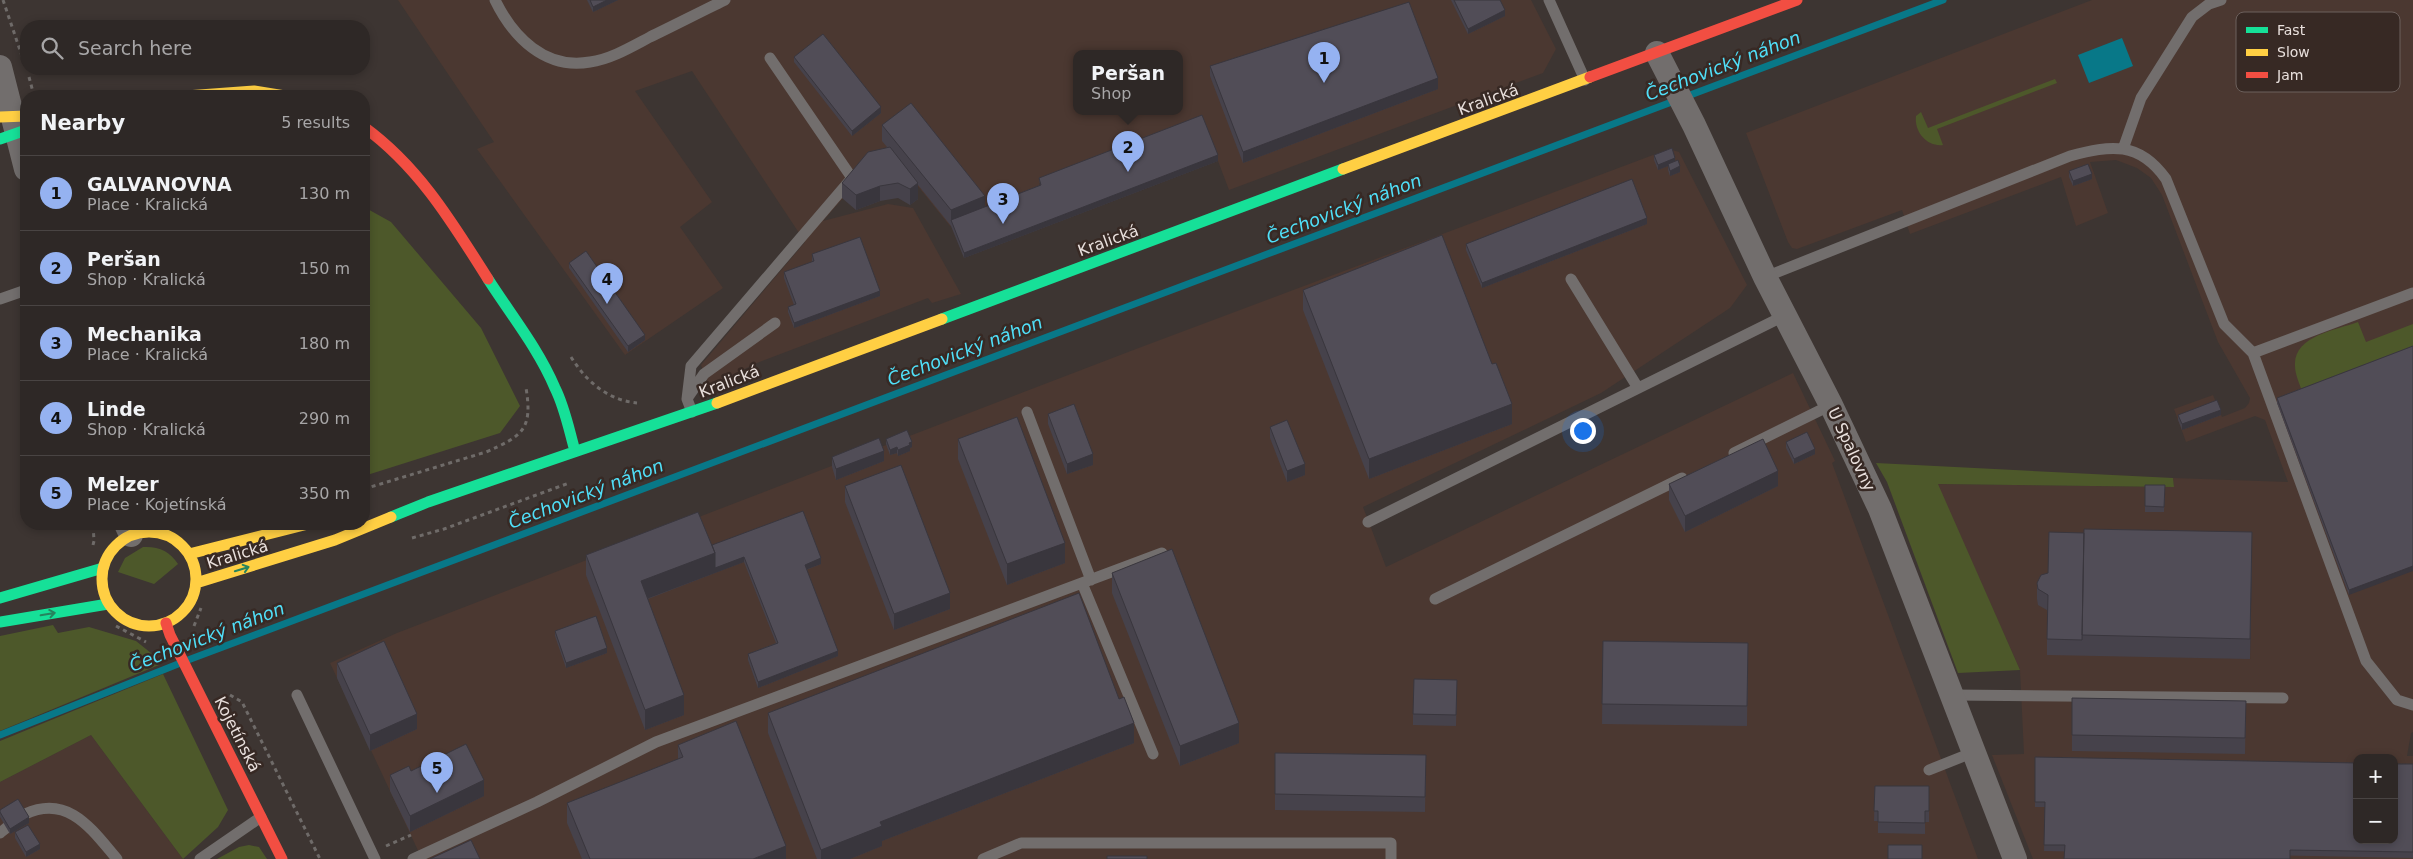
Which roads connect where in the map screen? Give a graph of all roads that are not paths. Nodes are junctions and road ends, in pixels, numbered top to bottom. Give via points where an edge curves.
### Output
1 (495, 0) edge
2 (725, 0) edge
3 (1549, 0) edge
4 (1797, 0) edge
5 (2221, 0) edge
6 (1657, 53) junction
7 (770, 58) dead end
8 (0, 68) edge
9 (1585, 80) junction
10 (0, 116) edge
11 (20, 116) edge
12 (20, 132) edge
13 (370, 132) edge
14 (1, 138) edge
15 (20, 146) edge
16 (2123, 149) junction
17 (1765, 276) junction
18 (1571, 279) dead end
19 (20, 292) edge
20 (2413, 293) edge
21 (0, 299) edge
22 (1784, 316) junction
23 (775, 323) dead end
24 (2252, 353) junction
25 (1638, 388) junction
26 (687, 399) junction
27 (1832, 405) junction
28 (692, 412) junction
29 (1027, 412) dead end
30 (575, 451) junction
31 (1726, 457) edge
32 (1690, 474) edge
33 (428, 502) junction
34 (376, 510) dead end
35 (1368, 522) dead end
36 (370, 526) edge
37 (129, 530) edge
38 (284, 530) edge
39 (359, 530) edge
40 (1162, 553) edge
41 (188, 554) junction
42 (103, 568) junction
43 (1086, 581) junction
44 (196, 583) junction
45 (0, 598) edge
46 (1434, 599) dead end
47 (108, 604) junction
48 (0, 622) edge
49 (166, 623) junction
50 (297, 695) dead end
51 (1952, 695) junction
52 (2283, 698) dead end
53 (2413, 705) edge
54 (1974, 752) junction
55 (1153, 754) dead end
56 (1929, 770) dead end
57 (261, 817) junction
58 (0, 833) edge
59 (117, 859) edge
60 (200, 859) edge
61 (282, 859) edge
62 (375, 859) edge
63 (413, 859) edge
64 (982, 859) edge
65 (1391, 859) edge
66 (2015, 859) edge

1 - 2 lane via 508,24 530,47 550,58 580,63 618,53
3 - 9 lane
4 - 6 main road, Kralická
5 - 16 lane via 2209,4 2192,17 2141,98
6 - 9 main road, Kralická
6 - 17 street, U Spalovny
7 - 26 lane via 852,178 692,366
8 - 15 street
9 - 28 main road, Kralická
10 - 11 main road
12 - 14 main road
13 - 30 main road via 414,171 518,324 556,388
16 - 17 lane via 2105,147 2070,156
16 - 24 lane via 2141,155 2166,179 2224,324
17 - 22 street, U Spalovny
18 - 25 lane
19 - 21 lane
20 - 24 lane
22 - 25 lane
22 - 27 street, U Spalovny
23 - 26 lane via 704,374
24 - 53 lane via 2366,661 2397,700
25 - 35 lane
26 - 28 lane
27 - 31 lane
27 - 51 street, U Spalovny via 1880,509
28 - 30 main road, Kralická
29 - 43 lane
30 - 33 main road, Kralická
32 - 46 lane
33 - 34 main road, Kralická
36 -> 33 main road, Kralická
37 - 41 main road via 164,535 178,542
37 - 42 main road via 113,548
38 - 41 main road, Kralická
44 -> 39 main road, Kralická
40 - 43 lane
41 - 44 main road
42 - 45 main road
42 - 47 main road via 103,590
43 - 55 lane
43 - 63 lane via 656,742
44 - 49 main road via 189,604 179,616
48 -> 47 main road
47 - 49 main road via 130,623 152,626
49 - 57 main road, Kojetínská
50 - 62 lane
51 - 52 lane
51 - 54 street, U Spalovny
54 - 56 lane
54 - 66 street, U Spalovny
57 - 60 lane
57 - 61 main road, Kojetínská
58 - 59 lane via 25,814 58,808 86,823
64 - 65 lane via 1021,843 1391,843

